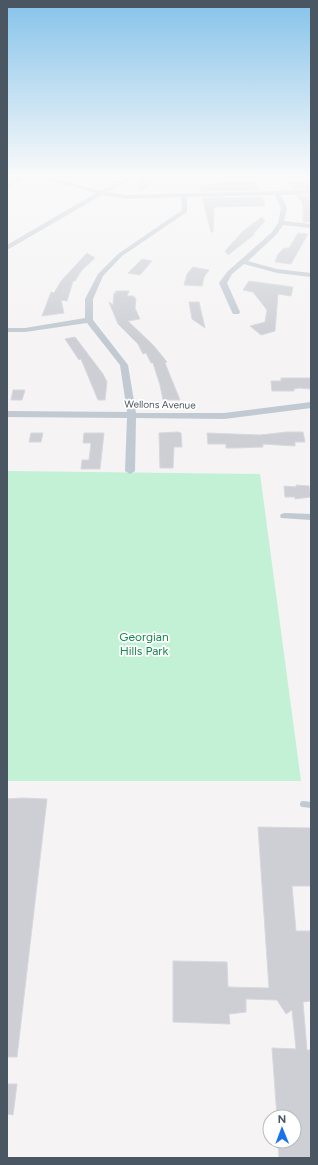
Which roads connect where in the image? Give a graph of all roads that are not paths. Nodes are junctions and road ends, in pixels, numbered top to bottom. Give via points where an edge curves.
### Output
1 (37, 230) edge
2 (156, 230) edge
3 (277, 230) edge
4 (7, 248) edge
5 (243, 262) junction
6 (311, 275) edge
7 (236, 312) dead end
8 (89, 320) junction
9 (7, 330) edge
10 (311, 405) edge
11 (7, 414) edge
12 (132, 415) junction
13 (130, 471) dead end
14 (285, 516) dead end
15 (311, 516) edge
16 (303, 804) dead end
17 (311, 805) edge

1 - 4 street
2 - 8 street via 120,255 100,274 89,299
3 - 5 street
5 - 6 street via 277,271
5 - 7 street via 229,273 223,283
8 - 9 street via 25,330
8 - 12 street via 124,365
10 - 12 street, Wellons Avenue via 224,416
11 - 12 street, Wellons Avenue
12 - 13 street
14 - 15 street
16 - 17 lane

